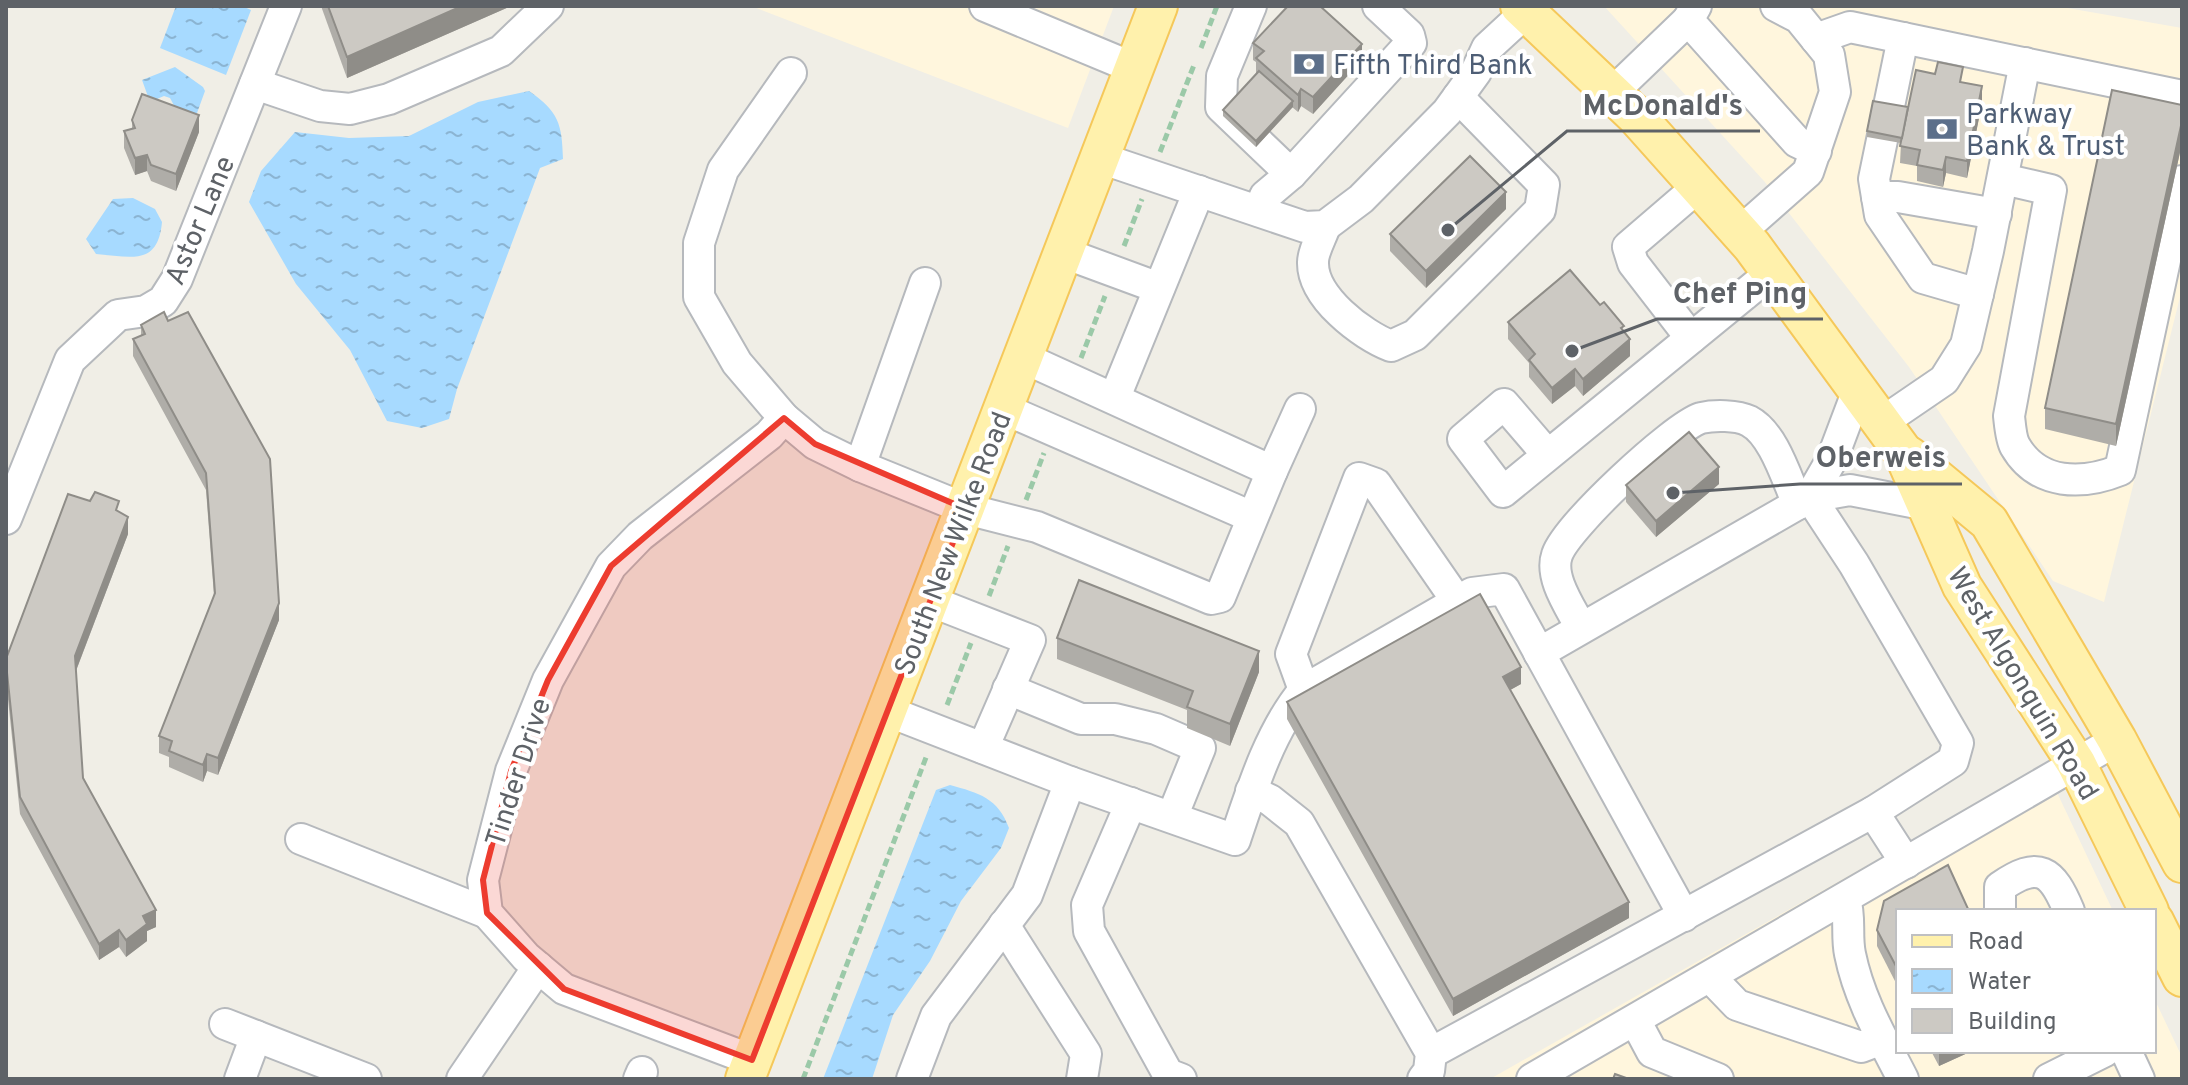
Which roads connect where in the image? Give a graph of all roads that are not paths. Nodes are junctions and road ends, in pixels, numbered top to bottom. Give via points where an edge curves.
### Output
1 (286, 6) edge
2 (548, 6) edge
3 (985, 6) edge
4 (1158, 6) edge
5 (1251, 6) edge
6 (1378, 6) edge
7 (1776, 6) edge
8 (1523, 9) edge
9 (1692, 13) edge
10 (1903, 38) junction
11 (1816, 39) junction
12 (2025, 63) junction
13 (1134, 68) junction
14 (791, 73) dead end
15 (255, 84) junction
16 (1612, 93) junction
17 (2182, 96) edge
18 (1458, 97) junction
19 (1816, 151) junction
20 (1100, 158) junction
21 (1291, 174) junction
22 (2003, 179) junction
23 (2182, 181) edge
24 (1699, 186) junction
25 (1199, 191) junction
26 (1877, 197) junction
27 (1259, 211) junction
28 (1996, 214) junction
29 (1325, 226) junction
30 (1740, 232) junction
31 (1064, 253) junction
32 (1772, 272) junction
33 (925, 283) dead end
34 (1159, 288) junction
35 (1978, 294) junction
36 (1691, 338) junction
37 (1024, 358) junction
38 (1858, 390) junction
39 (1115, 397) junction
40 (1004, 409) junction
41 (1300, 409) dead end
42 (784, 418) junction
43 (1892, 438) junction
44 (1547, 454) dead end
45 (860, 466) junction
46 (1272, 471) junction
47 (1804, 500) junction
48 (1927, 505) junction
49 (966, 509) junction
50 (1252, 517) junction
51 (6, 519) edge
52 (930, 601) junction
53 (1457, 601) junction
54 (1581, 628) junction
55 (1539, 653) junction
56 (1008, 689) junction
57 (1304, 690) junction
58 (887, 711) junction
59 (2117, 740) junction
60 (983, 748) junction
61 (2076, 763) junction
62 (1070, 782) junction
63 (1251, 791) junction
64 (1131, 803) junction
65 (1873, 812) junction
66 (1172, 817) junction
67 (301, 839) dead end
68 (1906, 863) junction
69 (2182, 863) edge
70 (1845, 899) junction
71 (2000, 909) edge
72 (2068, 909) edge
73 (2148, 909) edge
74 (487, 913) junction
75 (1684, 916) junction
76 (1004, 925) junction
77 (2156, 925) edge
78 (538, 967) junction
79 (2182, 977) edge
80 (1711, 978) junction
81 (1636, 1022) junction
82 (225, 1024) dead end
83 (256, 1036) junction
84 (1882, 1039) junction
85 (2101, 1053) edge
86 (2127, 1053) edge
87 (1427, 1066) edge
88 (749, 1070) edge
89 (240, 1079) edge
90 (366, 1079) edge
91 (462, 1079) edge
92 (912, 1079) edge
93 (1082, 1079) edge
94 (1181, 1079) edge
95 (1532, 1079) edge
96 (1718, 1079) edge
97 (1903, 1079) edge
98 (2049, 1079) edge
99 (2139, 1079) edge

1 - 15 street, Astor Lane
2 - 15 street via 501,51 389,99 350,109 320,106
3 - 13 street
4 - 13 main road, South New Wilke Road
5 - 21 street via 1222,76 1221,107
6 - 21 street via 1411,43
7 - 11 street via 1799,18
8 - 16 main road, West Algonquin Road
8 - 18 street via 1487,48
9 - 16 street
9 - 19 street via 1797,142
10 - 11 street via 1850,27
10 - 12 street
10 - 26 street via 1874,179
11 - 19 street via 1829,55 1835,92
12 - 17 street
12 - 22 street
13 - 20 main road, South New Wilke Road
14 - 42 street via 723,170 699,243 699,297 737,363
15 - 51 street, Astor Lane via 177,279 163,301 146,311 118,315 70,360
16 - 24 main road, West Algonquin Road
18 - 29 street via 1361,199
18 - 29 street via 1544,185 1540,210 1415,335 1391,346 1369,338 1324,297 1313,263
19 - 30 street via 1808,172
20 - 25 street
20 - 31 main road, South New Wilke Road
21 - 27 street via 1265,196
22 - 23 street via 2051,190 2009,416 2014,445 2035,468 2062,481 2101,478 2120,470
22 - 28 street
24 - 30 main road, West Algonquin Road
24 - 36 street via 1628,247 1633,263
25 - 27 street
25 - 34 street
26 - 28 street
26 - 35 street via 1880,215 1923,278
27 - 29 street via 1305,227
28 - 35 street
30 - 32 main road, West Algonquin Road
31 - 34 street
31 - 37 main road, South New Wilke Road
32 - 36 street
32 - 38 main road, West Algonquin Road
33 - 45 street
34 - 39 street
35 - 43 street via 1966,345 1944,380
36 - 44 street
37 - 39 street
37 - 40 main road, South New Wilke Road
38 - 43 main road, West Algonquin Road
38 - 47 street via 1832,459
39 - 46 street
40 - 49 main road, South New Wilke Road
40 - 50 street
41 - 46 street
42 - 45 street via 815,444
42 - 74 street, Tinder Drive via 611,566 548,680 511,771 483,880
43 - 48 main road, West Algonquin Road
43 - 59 main road, West Algonquin Road via 1989,522
45 - 49 street
46 - 50 street
47 - 48 street via 1850,490
47 - 54 street
47 - 54 street via 1752,422 1701,418 1674,433 1572,528 1556,557 1558,582
47 - 65 street via 1883,613 1958,743 1953,761
48 - 61 main road, West Algonquin Road via 1962,586
49 - 50 street via 1037,527 1211,599 1220,597
49 - 52 main road, South New Wilke Road
52 - 56 street via 1030,640
52 - 58 main road, South New Wilke Road
53 - 55 street via 1472,593 1504,589
53 - 57 street
53 - 57 street via 1376,484 1359,478 1291,654
54 - 55 street
55 - 75 street
56 - 60 street
56 - 66 street via 1081,719 1115,719 1200,748
57 - 63 street via 1289,708
58 - 60 street
58 - 88 main road, South New Wilke Road
59 - 61 street
59 - 69 main road, West Algonquin Road
60 - 62 street
61 - 68 street
61 - 73 main road, West Algonquin Road
62 - 64 street
62 - 76 street via 1027,895
63 - 66 street via 1235,840
63 - 87 street via 1299,823
64 - 66 street
64 - 94 street via 1087,905 1089,931 1168,1074
65 - 68 street
65 - 75 street
67 - 74 street
68 - 70 street
70 - 80 street
70 - 84 street via 1851,916 1849,950 1861,997
71 - 72 street via 2000,887 2023,871 2041,872 2058,886
74 - 78 street
75 - 87 street
76 - 92 street via 936,1016
76 - 93 street via 1086,1054
77 - 79 main road
78 - 88 street via 564,989
78 - 91 street
80 - 81 street
80 - 84 street via 1737,1005 1861,1047
81 - 95 street
81 - 96 street via 1652,1052
82 - 83 street
83 - 89 street
83 - 90 street
84 - 97 street
85 - 98 street
86 - 99 street

